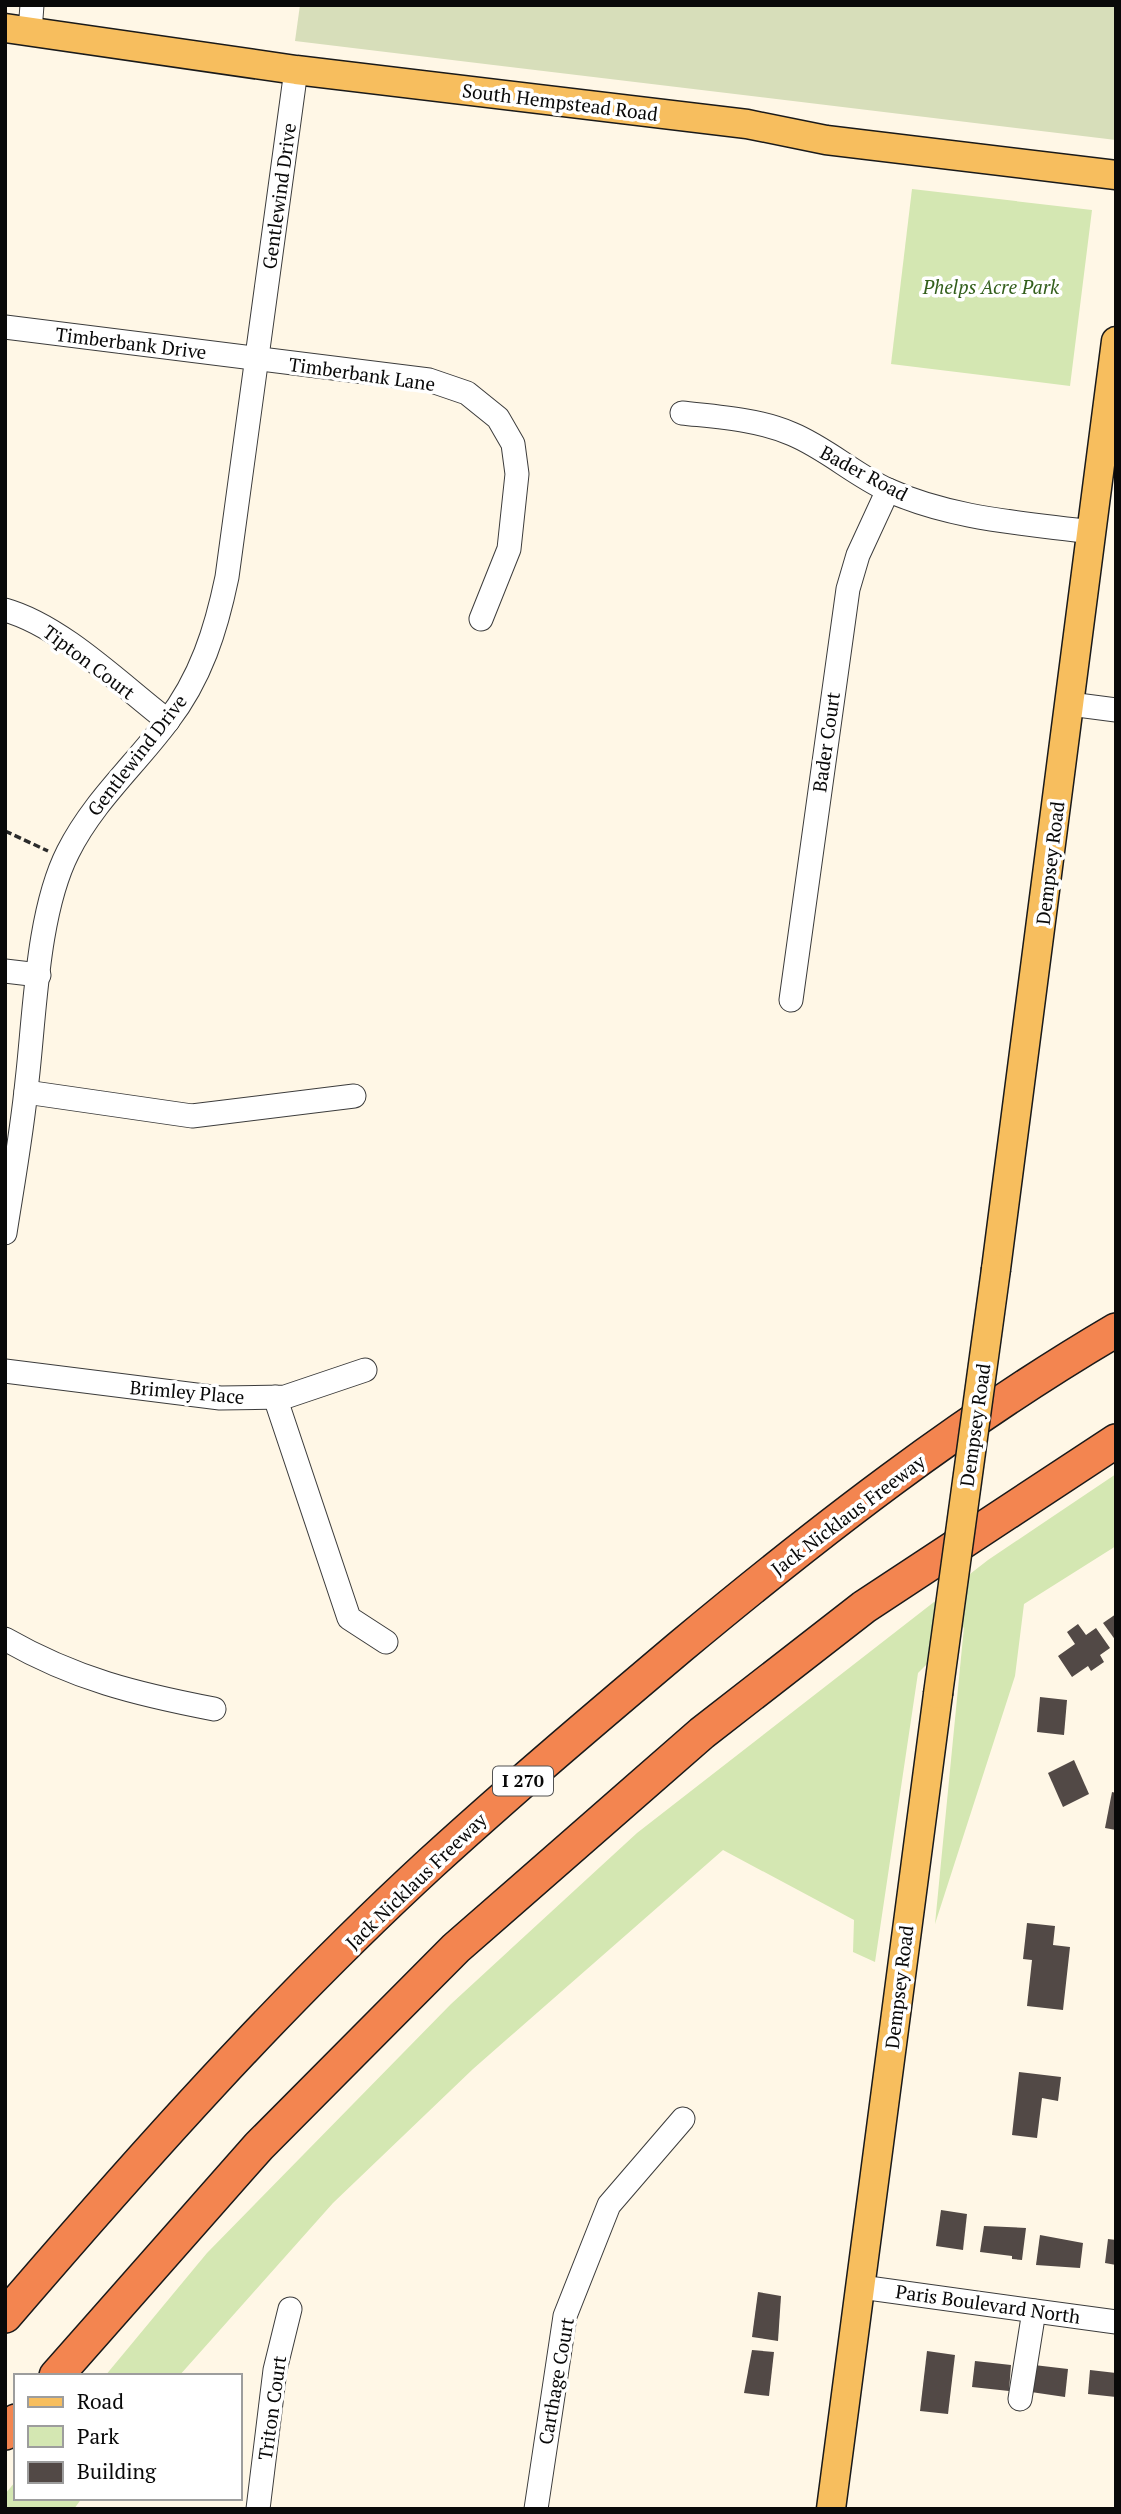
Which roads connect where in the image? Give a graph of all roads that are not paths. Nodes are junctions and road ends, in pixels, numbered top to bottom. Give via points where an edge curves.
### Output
1 (22, 21) edge
2 (296, 70) junction
3 (1116, 175) edge
4 (5, 327) edge
5 (1116, 343) edge
6 (257, 359) junction
7 (682, 413) dead end
8 (888, 490) junction
9 (1091, 532) junction
10 (5, 610) edge
11 (481, 619) dead end
12 (1070, 704) junction
13 (1116, 710) edge
14 (168, 721) junction
15 (5, 971) edge
16 (39, 975) junction
17 (791, 1000) dead end
18 (26, 1092) junction
19 (354, 1096) dead end
20 (5, 1233) edge
21 (1116, 1330) edge
22 (365, 1370) dead end
23 (5, 1371) edge
24 (275, 1397) junction
25 (1116, 1441) edge
26 (5, 1639) edge
27 (386, 1642) dead end
28 (214, 1709) dead end
29 (683, 2119) dead end
30 (861, 2287) junction
31 (290, 2309) dead end
32 (1034, 2311) junction
33 (5, 2316) edge
34 (1116, 2322) edge
35 (57, 2374) edge
36 (1020, 2399) dead end
37 (258, 2509) edge
38 (536, 2509) edge
39 (831, 2509) edge

1 - 2 main road, South Hempstead Road
2 - 3 main road, South Hempstead Road via 747,124 826,140
2 - 6 street, Gentlewind Drive
4 - 6 street, Timberbank Drive
5 - 9 main road, Dempsey Road
6 - 11 street, Timberbank Lane via 429,380 467,393 498,418 513,444 517,474 509,549
6 - 14 street, Gentlewind Drive via 215,633
7 - 8 street, Bader Road via 749,422 792,434
8 - 9 street, Bader Road via 975,516
8 - 17 street, Bader Court via 858,555 846,599
9 - 12 main road, Dempsey Road
10 - 14 street, Tipton Court via 25,616 68,643
12 - 13 street
12 - 30 main road, Dempsey Road, bridge
14 - 16 street, Gentlewind Drive via 92,812 67,854 53,897
15 - 16 street
16 - 18 street, Gentlewind Drive
18 - 19 street via 192,1116
18 - 20 street, Gentlewind Drive
21 - 33 highway, Jack Nicklaus Freeway / I 270 via 1038,1376 831,1523 556,1751 428,1866 272,2020 128,2174
22 - 24 street, Brimley Place
23 - 24 street, Brimley Place via 220,1398
24 - 27 street via 349,1618
25 - 35 highway via 864,1607 702,1733 456,1948 259,2146
26 - 28 street via 49,1664 130,1692
29 - 38 street, Carthage Court via 609,2205 565,2316
30 - 32 street, Paris Boulevard North
30 - 39 main road, Dempsey Road
31 - 37 street, Triton Court via 275,2370
32 - 34 street, Paris Boulevard North
32 - 36 street

